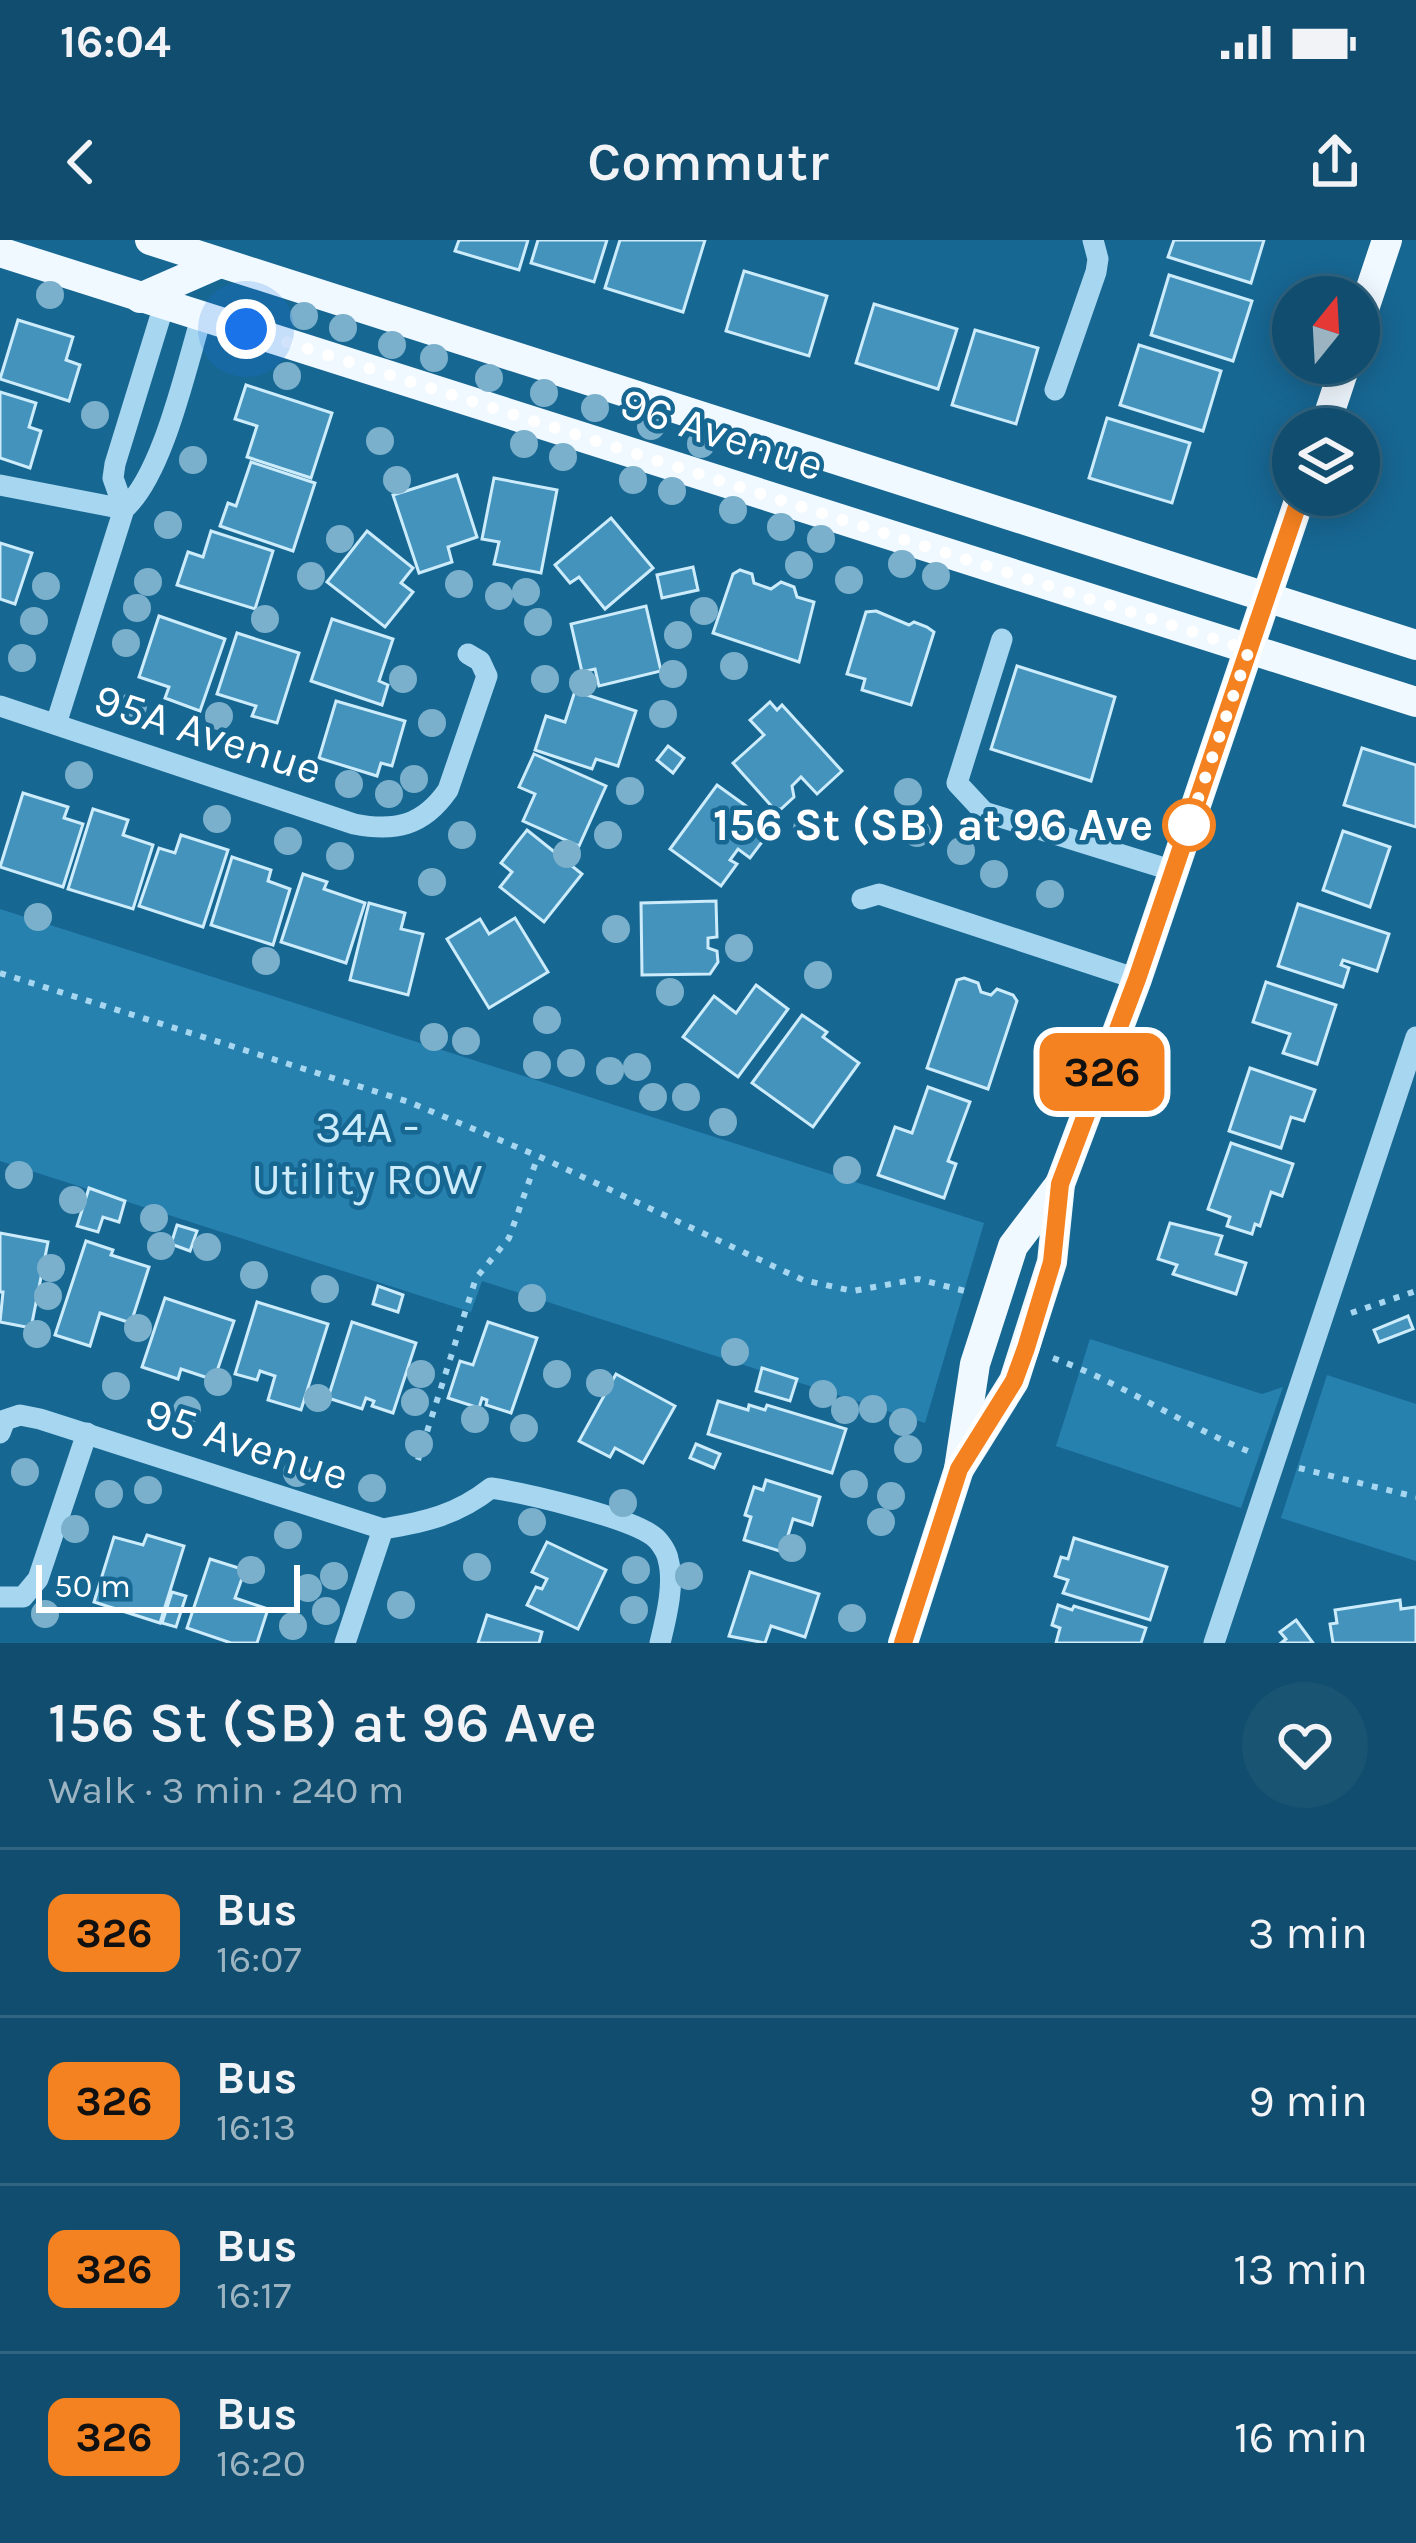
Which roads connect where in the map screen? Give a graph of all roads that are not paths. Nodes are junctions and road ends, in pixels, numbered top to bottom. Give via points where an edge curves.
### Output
1 (150, 240) edge
2 (1093, 240) edge
3 (1387, 240) edge
4 (186, 245) edge
5 (224, 251) edge
6 (0, 252) edge
7 (1375, 276) edge
8 (152, 301) junction
9 (202, 315) junction
10 (1055, 390) dead end
11 (0, 485) edge
12 (124, 509) junction
13 (1294, 516) edge
14 (1266, 598) junction
15 (1002, 639) dead end
16 (1416, 645) edge
17 (1249, 650) junction
18 (468, 654) dead end
19 (1416, 702) edge
20 (0, 706) edge
21 (56, 724) junction
22 (1174, 871) junction
23 (862, 899) dead end
24 (1137, 979) junction
25 (1416, 1037) edge
26 (1060, 1184) junction
27 (0, 1433) edge
28 (87, 1433) junction
29 (959, 1469) junction
30 (383, 1529) junction
31 (0, 1597) edge
32 (345, 1643) edge
33 (660, 1643) edge
34 (903, 1643) edge
35 (1214, 1643) edge

1 - 4 main road, 96 Avenue
2 - 10 street via 1096,272
3 - 7 main road
4 - 5 main road, 96 Avenue
5 - 8 main road
5 - 14 main road, 96 Avenue
6 - 8 main road, 96 Avenue
8 - 9 main road, 96 Avenue
8 - 12 street via 113,478
9 - 12 street via 157,458
9 - 17 main road, 96 Avenue
11 - 12 street
12 - 21 street
13 - 14 main road
14 - 16 main road, 96 Avenue
14 - 17 main road
15 - 22 street via 957,783 984,812
17 - 19 main road, 96 Avenue
17 - 22 main road
18 - 21 street, 95A Avenue via 487,676 448,790 409,826 393,829 354,824
20 - 21 street, 95A Avenue
22 - 24 main road
23 - 24 street via 879,894
24 - 26 main road
25 - 35 street
26 - 29 main road via 1052,1262 1014,1381
26 - 29 main road via 1013,1246 975,1364
27 - 28 street, 95 Avenue via 5,1420 20,1415
28 - 30 street, 95 Avenue
28 - 31 street, 95 Avenue via 38,1579 23,1598
29 - 34 main road
30 - 32 street
30 - 33 street via 439,1519 491,1488 632,1525 657,1537 668,1559

